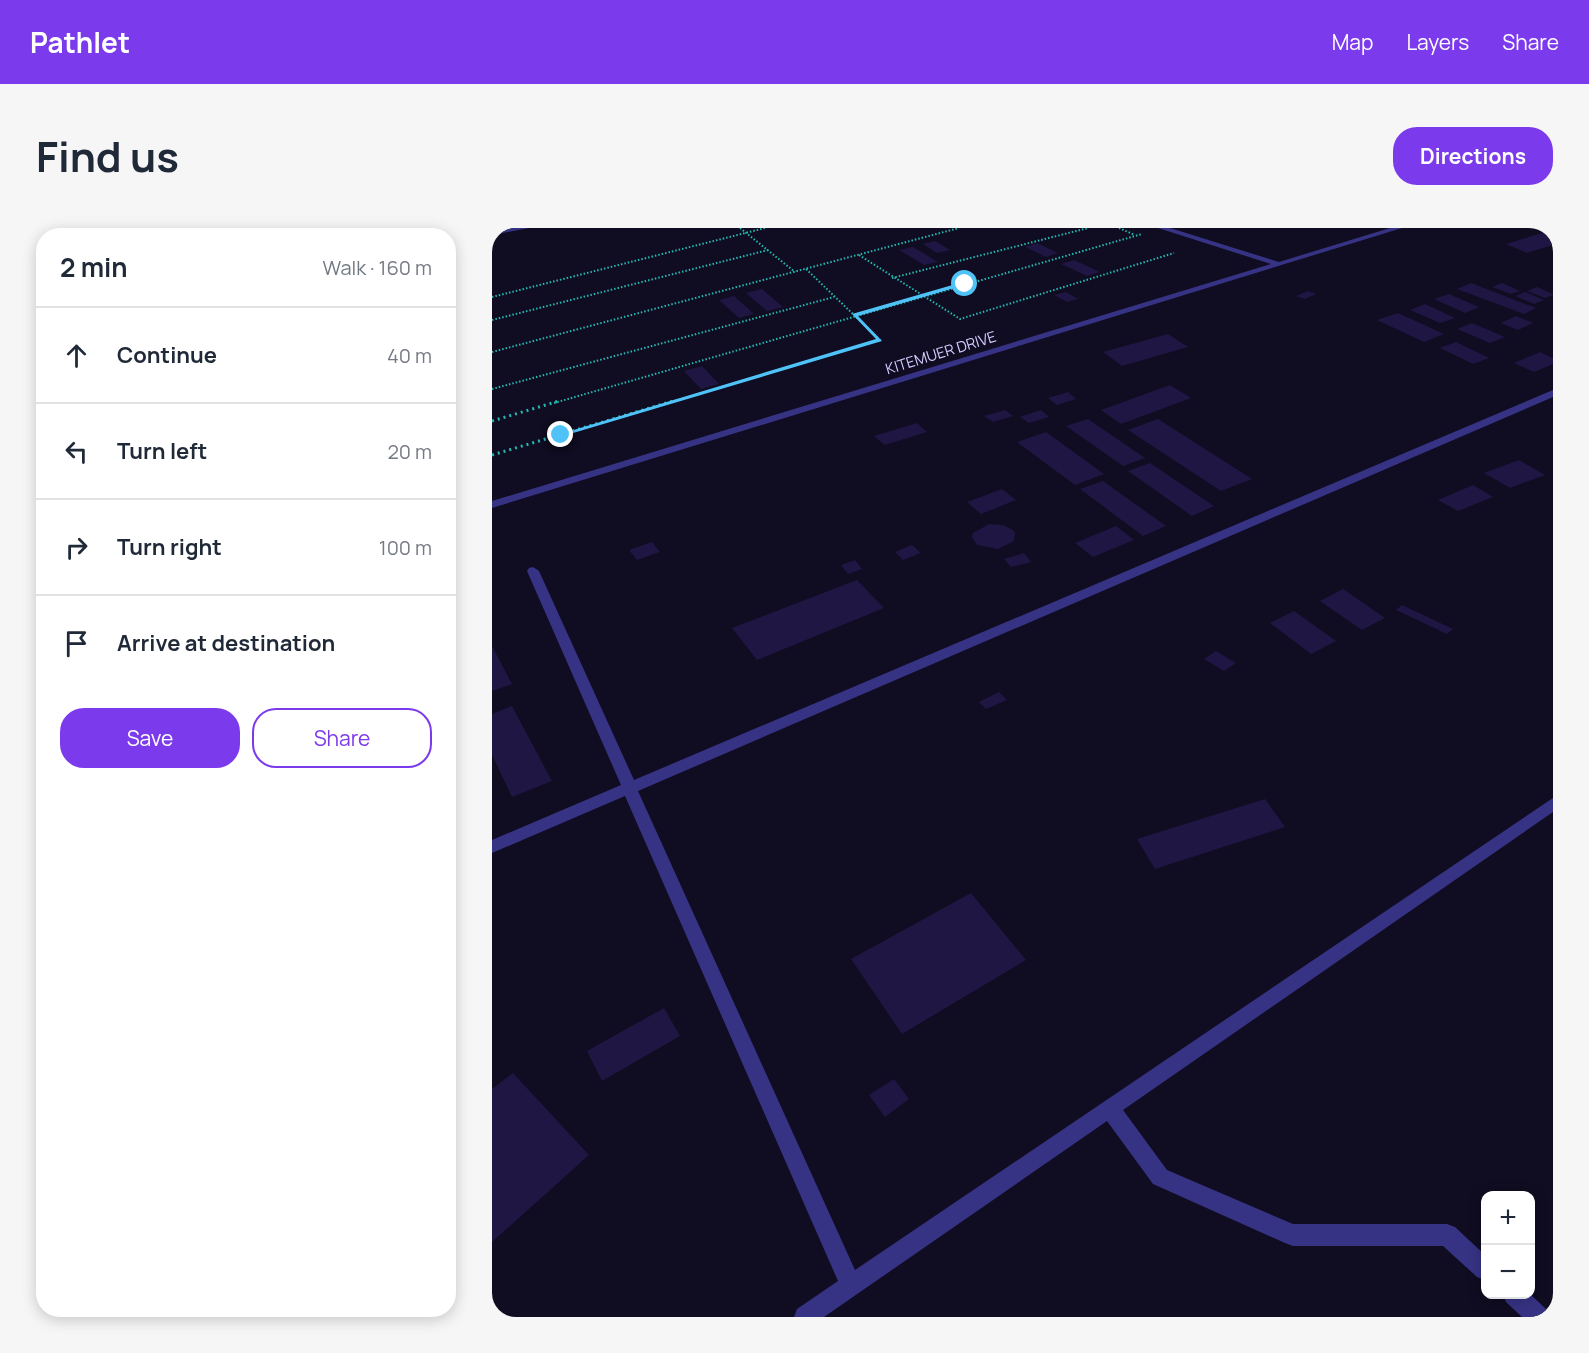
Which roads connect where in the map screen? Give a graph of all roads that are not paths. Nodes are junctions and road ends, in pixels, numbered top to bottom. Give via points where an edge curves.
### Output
1 (525, 228) edge
2 (1163, 228) edge
3 (1398, 228) edge
4 (492, 233) edge
5 (1278, 264) junction
6 (1553, 393) edge
7 (492, 505) edge
8 (533, 571) dead end
9 (630, 788) junction
10 (1553, 804) edge
11 (492, 848) edge
12 (1110, 1108) junction
13 (1481, 1265) edge
14 (851, 1286) junction
15 (1519, 1299) edge
16 (805, 1317) edge
17 (1538, 1317) edge

1 - 4 street
2 - 5 street
3 - 5 street, KITEMUER DRIVE
5 - 7 street, KITEMUER DRIVE
6 - 9 street
8 - 9 street
9 - 11 street
9 - 14 street
10 - 12 street
12 - 13 street via 1160,1177 1293,1235 1447,1235
12 - 14 street
14 - 16 street
15 - 17 street

